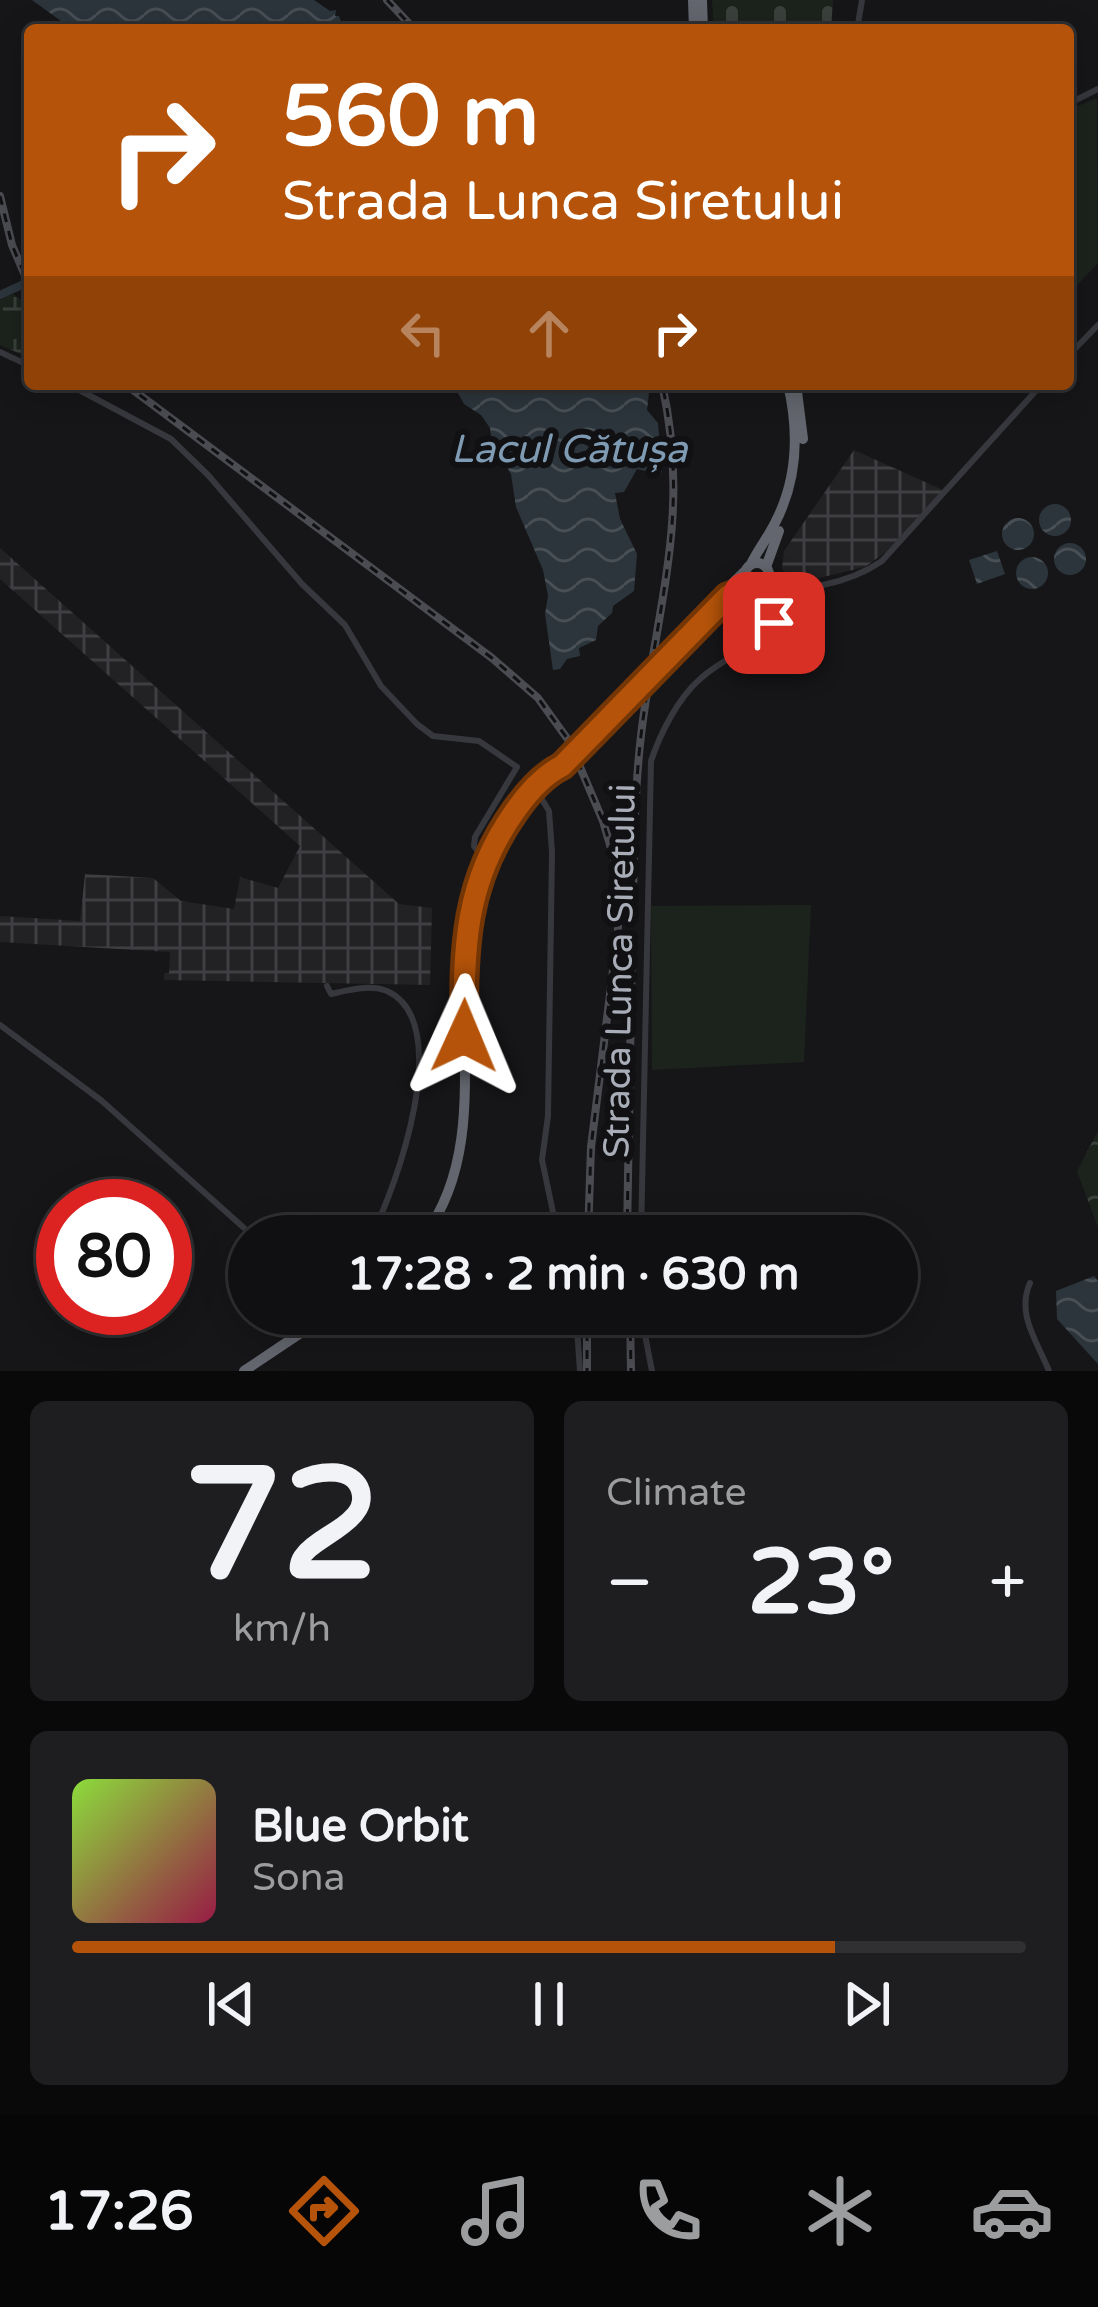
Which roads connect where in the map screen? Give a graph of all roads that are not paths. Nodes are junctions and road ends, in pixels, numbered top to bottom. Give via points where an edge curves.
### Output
1 (1098, 326) edge
2 (1074, 350) edge
3 (79, 390) edge
4 (792, 390) edge
5 (794, 390) edge
6 (1037, 390) edge
7 (748, 568) junction
8 (768, 570) junction
9 (755, 587) junction
10 (773, 589) junction
11 (793, 589) junction
12 (775, 616) junction
13 (663, 656) junction
14 (535, 788) junction
15 (484, 860) junction
16 (327, 986) dead end
17 (0, 1025) edge
18 (230, 1215) edge
19 (380, 1215) edge
20 (436, 1215) edge
21 (553, 1215) edge
22 (641, 1215) edge
23 (1030, 1283) dead end
24 (298, 1335) edge
25 (577, 1335) edge
26 (645, 1335) edge
27 (244, 1371) edge
28 (580, 1371) edge
29 (652, 1371) edge
30 (1049, 1371) edge

1 - 2 street
3 - 15 street via 172,439 345,625 381,686 417,724 433,736 479,741 517,767 475,837
4 - 7 highway via 791,477
5 - 8 highway via 802,455
6 - 11 street via 890,554 854,576
7 - 8 highway
7 - 9 highway via 745,578
7 - 13 highway
8 - 9 highway via 766,584
8 - 10 street
8 - 11 street
9 - 10 street
9 - 12 street
9 - 13 highway via 728,596
10 - 11 street
10 - 12 street
11 - 12 street, Strada Lunca Siretului
12 - 22 street, Strada Lunca Siretului via 756,645 694,685 651,761
13 - 14 highway, bridge
14 - 15 highway
14 - 21 street via 549,811 552,852 542,1160
15 - 20 highway via 466,929 459,1154
16 - 19 street via 331,994 388,992 418,1031 404,1156
17 - 18 street via 102,1101
23 - 30 street via 1024,1314
24 - 27 highway
25 - 28 street
26 - 29 street

